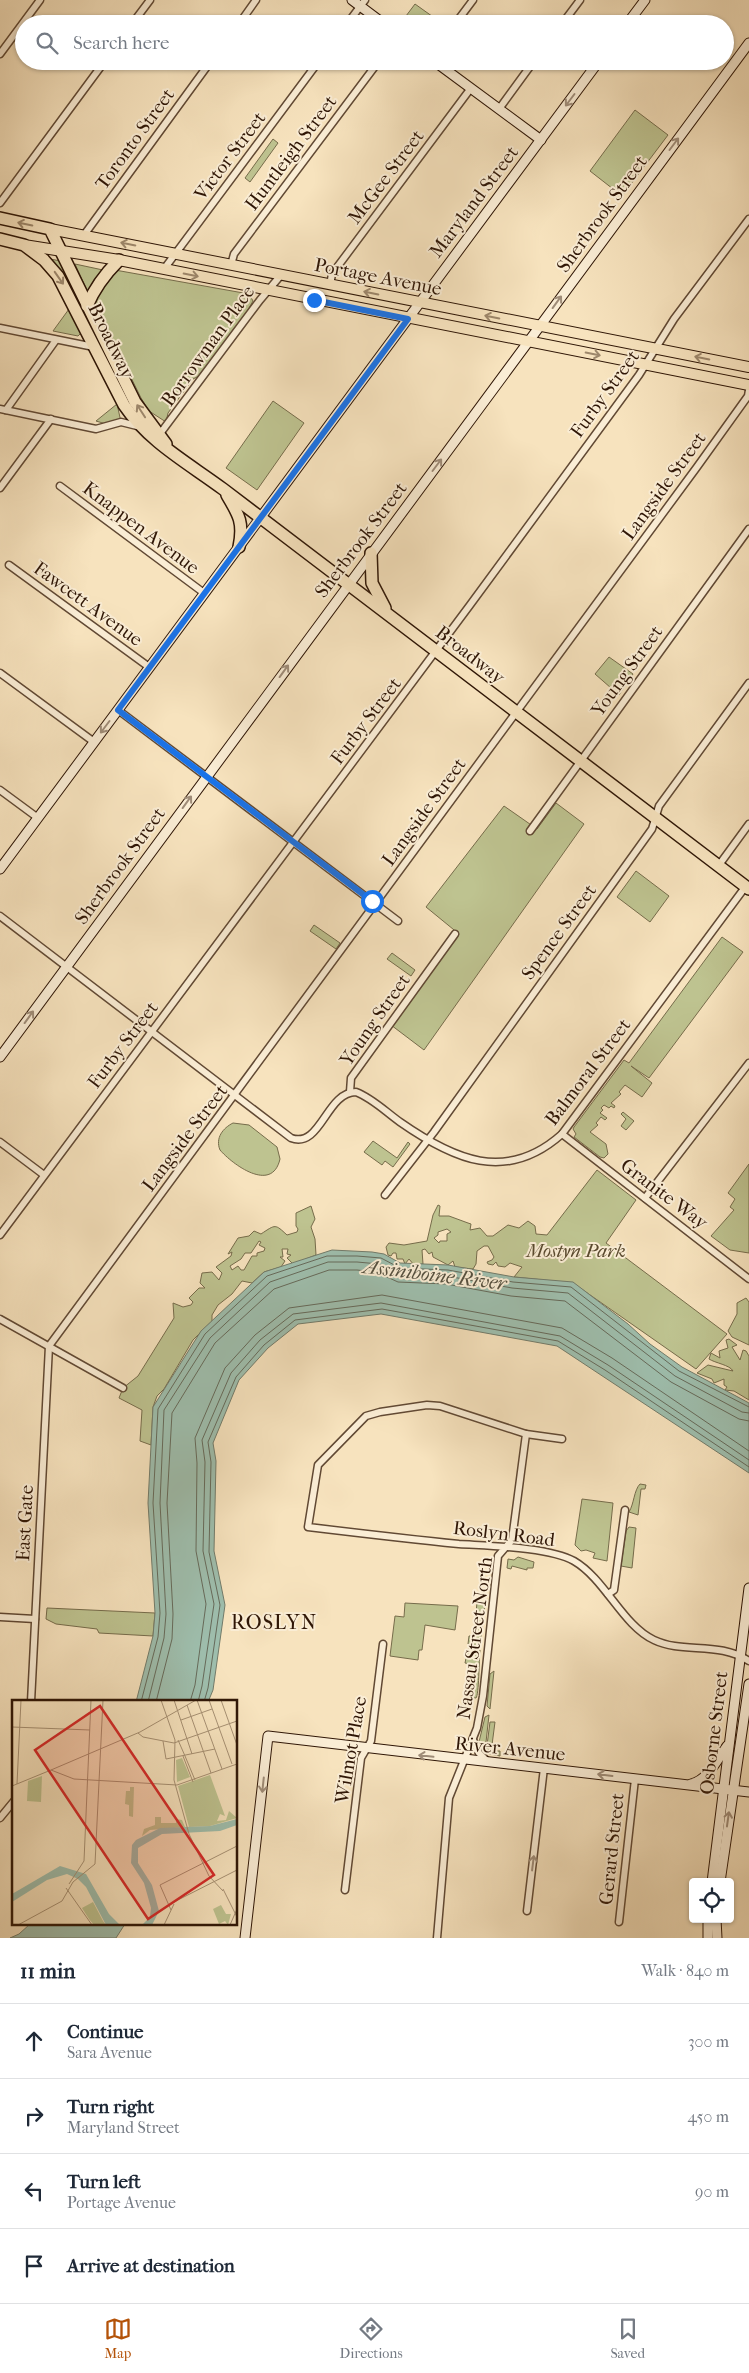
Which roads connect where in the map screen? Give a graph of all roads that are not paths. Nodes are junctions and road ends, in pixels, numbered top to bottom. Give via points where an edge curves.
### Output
1 (40, 0) edge
2 (150, 0) edge
3 (256, 0) edge
4 (352, 0) edge
5 (473, 0) edge
6 (580, 0) edge
7 (645, 0) edge
8 (362, 3) edge
9 (29, 15) edge
10 (139, 15) edge
11 (245, 15) edge
12 (353, 15) edge
13 (375, 15) edge
14 (462, 15) edge
15 (569, 15) edge
16 (634, 15) edge
17 (15, 34) edge
18 (749, 43) edge
19 (0, 54) edge
20 (734, 63) edge
21 (97, 70) edge
22 (204, 70) edge
23 (312, 70) edge
24 (372, 70) edge
25 (446, 70) edge
26 (527, 70) edge
27 (593, 70) edge
28 (729, 70) edge
29 (471, 88) junction
30 (499, 109) junction
31 (541, 140) junction
32 (0, 203) edge
33 (0, 218) edge
34 (749, 220) edge
35 (50, 229) junction
36 (84, 236) junction
37 (0, 239) edge
38 (24, 245) junction
39 (60, 251) junction
40 (176, 254) junction
41 (119, 260) junction
42 (231, 265) junction
43 (164, 269) junction
44 (281, 275) junction
45 (330, 285) junction
46 (267, 290) junction
47 (419, 303) junction
48 (87, 306) junction
49 (408, 319) junction
50 (539, 326) junction
51 (0, 328) edge
52 (56, 340) junction
53 (528, 342) junction
54 (94, 347) junction
55 (655, 349) junction
56 (646, 364) junction
57 (749, 367) edge
58 (749, 385) edge
59 (749, 390) edge
60 (3, 409) edge
61 (51, 419) junction
62 (141, 428) junction
63 (160, 435) junction
64 (170, 450) junction
65 (60, 486) dead end
66 (0, 488) edge
67 (223, 489) junction
68 (260, 518) junction
69 (749, 529) edge
70 (239, 547) junction
71 (371, 553) junction
72 (9, 565) dead end
73 (348, 584) junction
74 (204, 594) junction
75 (390, 615) junction
76 (436, 651) junction
77 (149, 667) junction
78 (0, 673) edge
79 (749, 683) edge
80 (118, 710) junction
81 (516, 712) junction
82 (94, 742) junction
83 (581, 761) junction
84 (206, 777) junction
85 (0, 790) edge
86 (655, 817) junction
87 (38, 818) junction
88 (749, 824) edge
89 (530, 831) dead end
90 (294, 842) junction
91 (719, 865) junction
92 (0, 869) edge
93 (747, 887) edge
94 (376, 904) junction
95 (0, 916) edge
96 (398, 921) dead end
97 (455, 934) dead end
98 (66, 967) junction
99 (152, 1032) junction
100 (0, 1056) edge
101 (749, 1063) edge
102 (350, 1092) junction
103 (235, 1096) junction
104 (562, 1134) junction
105 (428, 1140) junction
106 (0, 1142) edge
107 (44, 1175) junction
108 (385, 1195) dead end
109 (645, 1198) junction
110 (0, 1235) edge
111 (749, 1279) edge
112 (0, 1319) edge
113 (49, 1346) junction
114 (124, 1388) dead end
115 (526, 1434) junction
116 (562, 1439) dead end
117 (624, 1510) dead end
118 (506, 1548) junction
119 (749, 1588) edge
120 (608, 1594) junction
121 (0, 1617) edge
122 (35, 1619) junction
123 (383, 1644) dead end
124 (741, 1656) junction
125 (749, 1661) edge
126 (749, 1684) edge
127 (31, 1700) edge
128 (473, 1740) junction
129 (729, 1744) junction
130 (367, 1749) junction
131 (464, 1760) junction
132 (489, 1763) junction
133 (544, 1768) junction
134 (635, 1779) junction
135 (688, 1785) junction
136 (722, 1789) junction
137 (732, 1790) junction
138 (749, 1792) edge
139 (12, 1803) edge
140 (0, 1818) edge
141 (712, 1878) edge
142 (721, 1878) edge
143 (345, 1890) dead end
144 (527, 1911) dead end
145 (619, 1922) dead end
146 (708, 1923) edge
147 (716, 1923) edge
148 (245, 1938) edge
149 (437, 1938) edge
150 (708, 1938) edge
151 (717, 1938) edge

1 - 9 street
2 - 10 street
3 - 11 street
4 - 8 main road
5 - 14 street
6 - 15 street
7 - 16 main road
8 - 12 street
8 - 13 main road
17 - 19 street
20 -> 18 main road, Sherbrook Street
21 - 32 street
22 - 36 street, Toronto Street
23 - 40 street, Victor Street
24 - 42 street, Huntleigh Street via 234,254
25 - 29 main road
26 - 30 street
27 -> 31 main road, Maryland Street
50 -> 28 main road, Sherbrook Street
29 - 30 main road
29 - 45 street, McGee Street via 332,274
30 - 31 main road
31 - 47 main road, Maryland Street
35 -> 33 highway, Portage Avenue
34 - 55 street, Furby Street
35 - 36 main road, Portage Avenue
35 - 39 highway, Broadway
40 -> 36 main road, Portage Avenue
37 - 38 highway, Portage Avenue
38 - 39 main road, Portage Avenue
38 -> 54 highway, Broadway via 58,276
39 - 41 main road, Portage Avenue
39 - 48 highway, Broadway
40 - 42 main road, Portage Avenue
40 - 43 street, Victor Street
41 - 43 main road, Portage Avenue
41 - 48 highway
42 - 44 main road, Portage Avenue
43 -> 46 main road, Portage Avenue
44 - 45 main road, Portage Avenue
44 - 46 street, Borrowman Place
47 -> 45 main road, Portage Avenue
46 - 49 main road, Portage Avenue
46 - 63 street, Borrowman Place
47 - 49 main road, Maryland Street
50 -> 47 main road, Portage Avenue
63 -> 48 highway, Broadway via 135,402
49 - 53 main road, Portage Avenue
49 - 68 main road, Maryland Street
50 - 53 main road, Sherbrook Street
50 - 55 main road, Portage Avenue
51 - 52 street
52 - 54 street
52 - 60 street
53 -> 56 main road, Portage Avenue
71 -> 53 main road, Sherbrook Street
54 - 62 highway, Broadway via 124,405
55 - 56 street, Furby Street
57 -> 55 main road, Portage Avenue
56 - 58 main road, Portage Avenue
56 - 76 street, Furby Street
59 - 81 street, Langside Street via 712,447
60 - 61 street
61 - 62 street via 96,429 124,422
61 - 66 street
62 - 64 highway, Broadway via 155,442
63 - 64 highway, Broadway
64 - 67 highway, Broadway
65 - 74 street, Knappen Avenue
67 - 68 highway, Broadway
67 - 70 highway via 241,523
68 - 70 main road, Maryland Street
68 - 73 highway, Broadway
69 - 83 street, Young Street
70 - 74 main road, Maryland Street
71 - 73 main road, Sherbrook Street
71 - 75 highway via 372,583
72 - 77 street, Fawcett Avenue
73 - 75 highway, Broadway
84 -> 73 main road, Sherbrook Street
74 - 77 main road, Maryland Street
75 - 76 highway, Broadway
76 - 81 highway, Broadway
76 - 90 street, Furby Street
77 - 80 main road, Maryland Street
78 - 82 street
79 - 86 street, Spence Street via 659,806
80 -> 82 main road, Maryland Street
80 - 84 street
81 - 83 highway, Broadway
81 - 94 street, Langside Street
82 - 87 main road, Maryland Street
83 - 86 highway, Broadway
83 - 89 street, Young Street
84 - 90 street
98 -> 84 main road, Sherbrook Street
85 - 87 street
86 - 91 highway, Broadway
86 - 105 street, Spence Street via 652,829
87 - 92 main road, Maryland Street
88 - 91 street
90 - 94 street
90 - 99 street, Furby Street
91 - 93 highway, Broadway
93 - 104 street, Balmoral Street
94 - 96 street
94 - 103 street, Langside Street
95 - 98 street
97 - 102 street, Young Street via 351,1078
98 - 99 street
100 -> 98 main road, Sherbrook Street
99 - 103 street
99 - 107 street, Furby Street
101 - 109 street
102 - 103 street, Young Street via 338,1099 310,1136 300,1140 291,1138
102 - 105 street, Balmoral Street via 361,1094
103 - 113 street, Langside Street
104 - 105 street, Balmoral Street via 540,1150 519,1160 504,1162 465,1158
104 - 109 street, Granite Way
105 - 108 street, Spence Street
106 - 107 street
107 - 110 street, Furby Street
109 - 111 street, Granite Way
112 - 113 street
113 - 114 street
113 - 122 street, East Gate
115 - 116 street
115 - 118 street, Nassau Street North via 512,1540
115 - 118 street, Roslyn Road via 440,1406 426,1405 366,1416 318,1465 308,1527
117 - 120 street via 614,1590
118 - 120 street, Roslyn Road via 555,1554 574,1561
118 - 128 street, Nassau Street North via 498,1556 482,1704
119 - 124 main road, Osborne Street
120 - 124 street, Roslyn Road via 640,1630 656,1641 733,1652
121 - 122 street
122 - 127 street, East Gate
123 - 130 street, Wilmot Place via 371,1742
124 - 125 street, Roslyn Road
124 - 129 main road, Osborne Street
126 - 137 main road, Osborne Street
128 - 131 street, Nassau Street North
128 - 132 street
129 - 135 main road via 705,1777
129 - 136 main road, Osborne Street
131 -> 130 main road, River Avenue
130 - 143 street, Wilmot Place via 361,1758
130 -> 148 main road, River Avenue via 268,1736
131 - 132 main road, River Avenue
131 - 149 street, Nassau Street North via 449,1798
132 - 133 main road, River Avenue
134 -> 133 main road, River Avenue
144 -> 133 street
134 - 135 main road, River Avenue
134 - 145 street, Gerard Street
135 - 136 main road, River Avenue
136 - 137 main road, River Avenue
136 - 141 main road, Osborne Street
137 - 138 main road, River Avenue
142 -> 137 main road, Osborne Street
139 - 140 street
146 - 150 main road
147 - 151 main road

